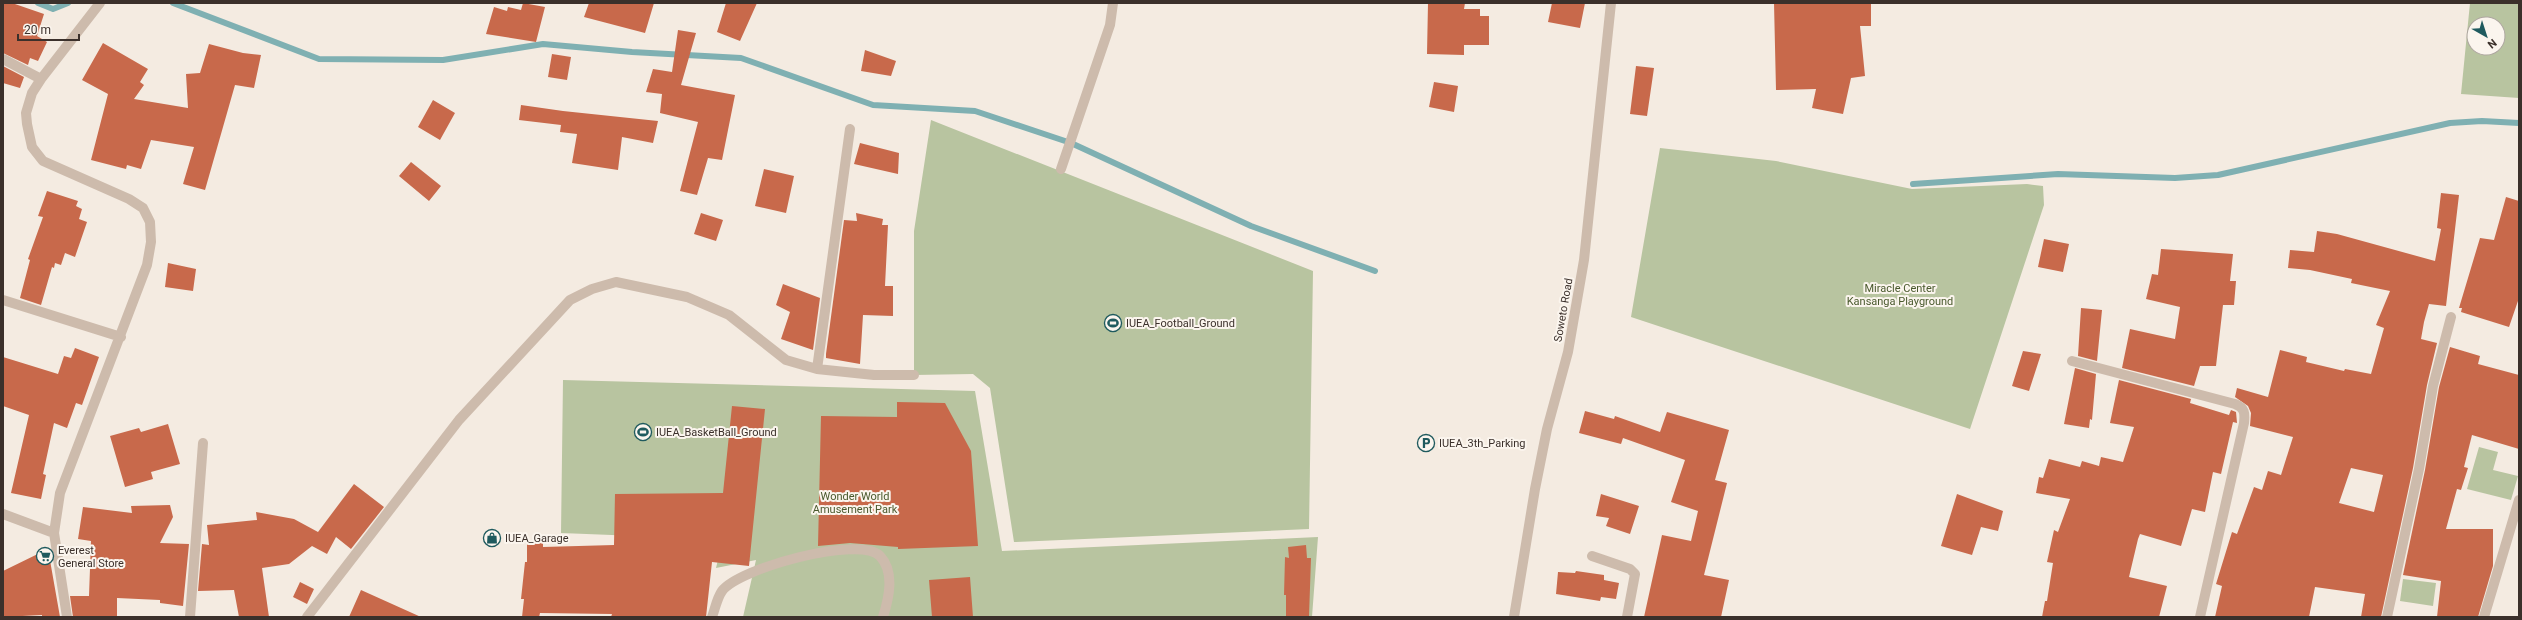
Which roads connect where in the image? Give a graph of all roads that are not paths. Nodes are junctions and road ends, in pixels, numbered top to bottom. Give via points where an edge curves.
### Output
1 (100, 3) edge
2 (1113, 3) edge
3 (1612, 3) edge
4 (3, 59) edge
5 (41, 79) junction
6 (850, 129) dead end
7 (1061, 169) dead end
8 (3, 300) edge
9 (2451, 317) dead end
10 (121, 337) junction
11 (2072, 361) dead end
12 (817, 369) junction
13 (914, 375) dead end
14 (203, 443) dead end
15 (2519, 500) edge
16 (3, 514) edge
17 (54, 533) junction
18 (1592, 556) dead end
19 (67, 617) edge
20 (190, 617) edge
21 (306, 617) edge
22 (712, 617) edge
23 (883, 617) edge
24 (1514, 617) edge
25 (1627, 617) edge
26 (2200, 617) edge
27 (2387, 617) edge
28 (2484, 617) edge

1 - 5 street
2 - 7 street via 1110,25
3 - 24 street, Soweto Road via 1584,260 1568,352 1547,429 1535,489
4 - 5 street
5 - 10 street via 32,93 26,113 32,147 43,160 129,199 142,208 150,222 151,242 147,265
6 - 12 street
8 - 10 street
9 - 27 street via 2433,386 2419,469
10 - 17 street via 69,466 60,493
11 - 26 street via 2235,404 2245,412
12 - 13 street via 874,375
12 - 21 street via 786,360 728,315 687,298 616,282 592,289 570,300 459,420
14 - 20 street
15 - 28 street
16 - 17 street
17 - 19 street
18 - 25 street via 1630,569 1635,574
22 - 23 street via 722,591 754,570 791,559 856,548 879,555 886,566 890,592

